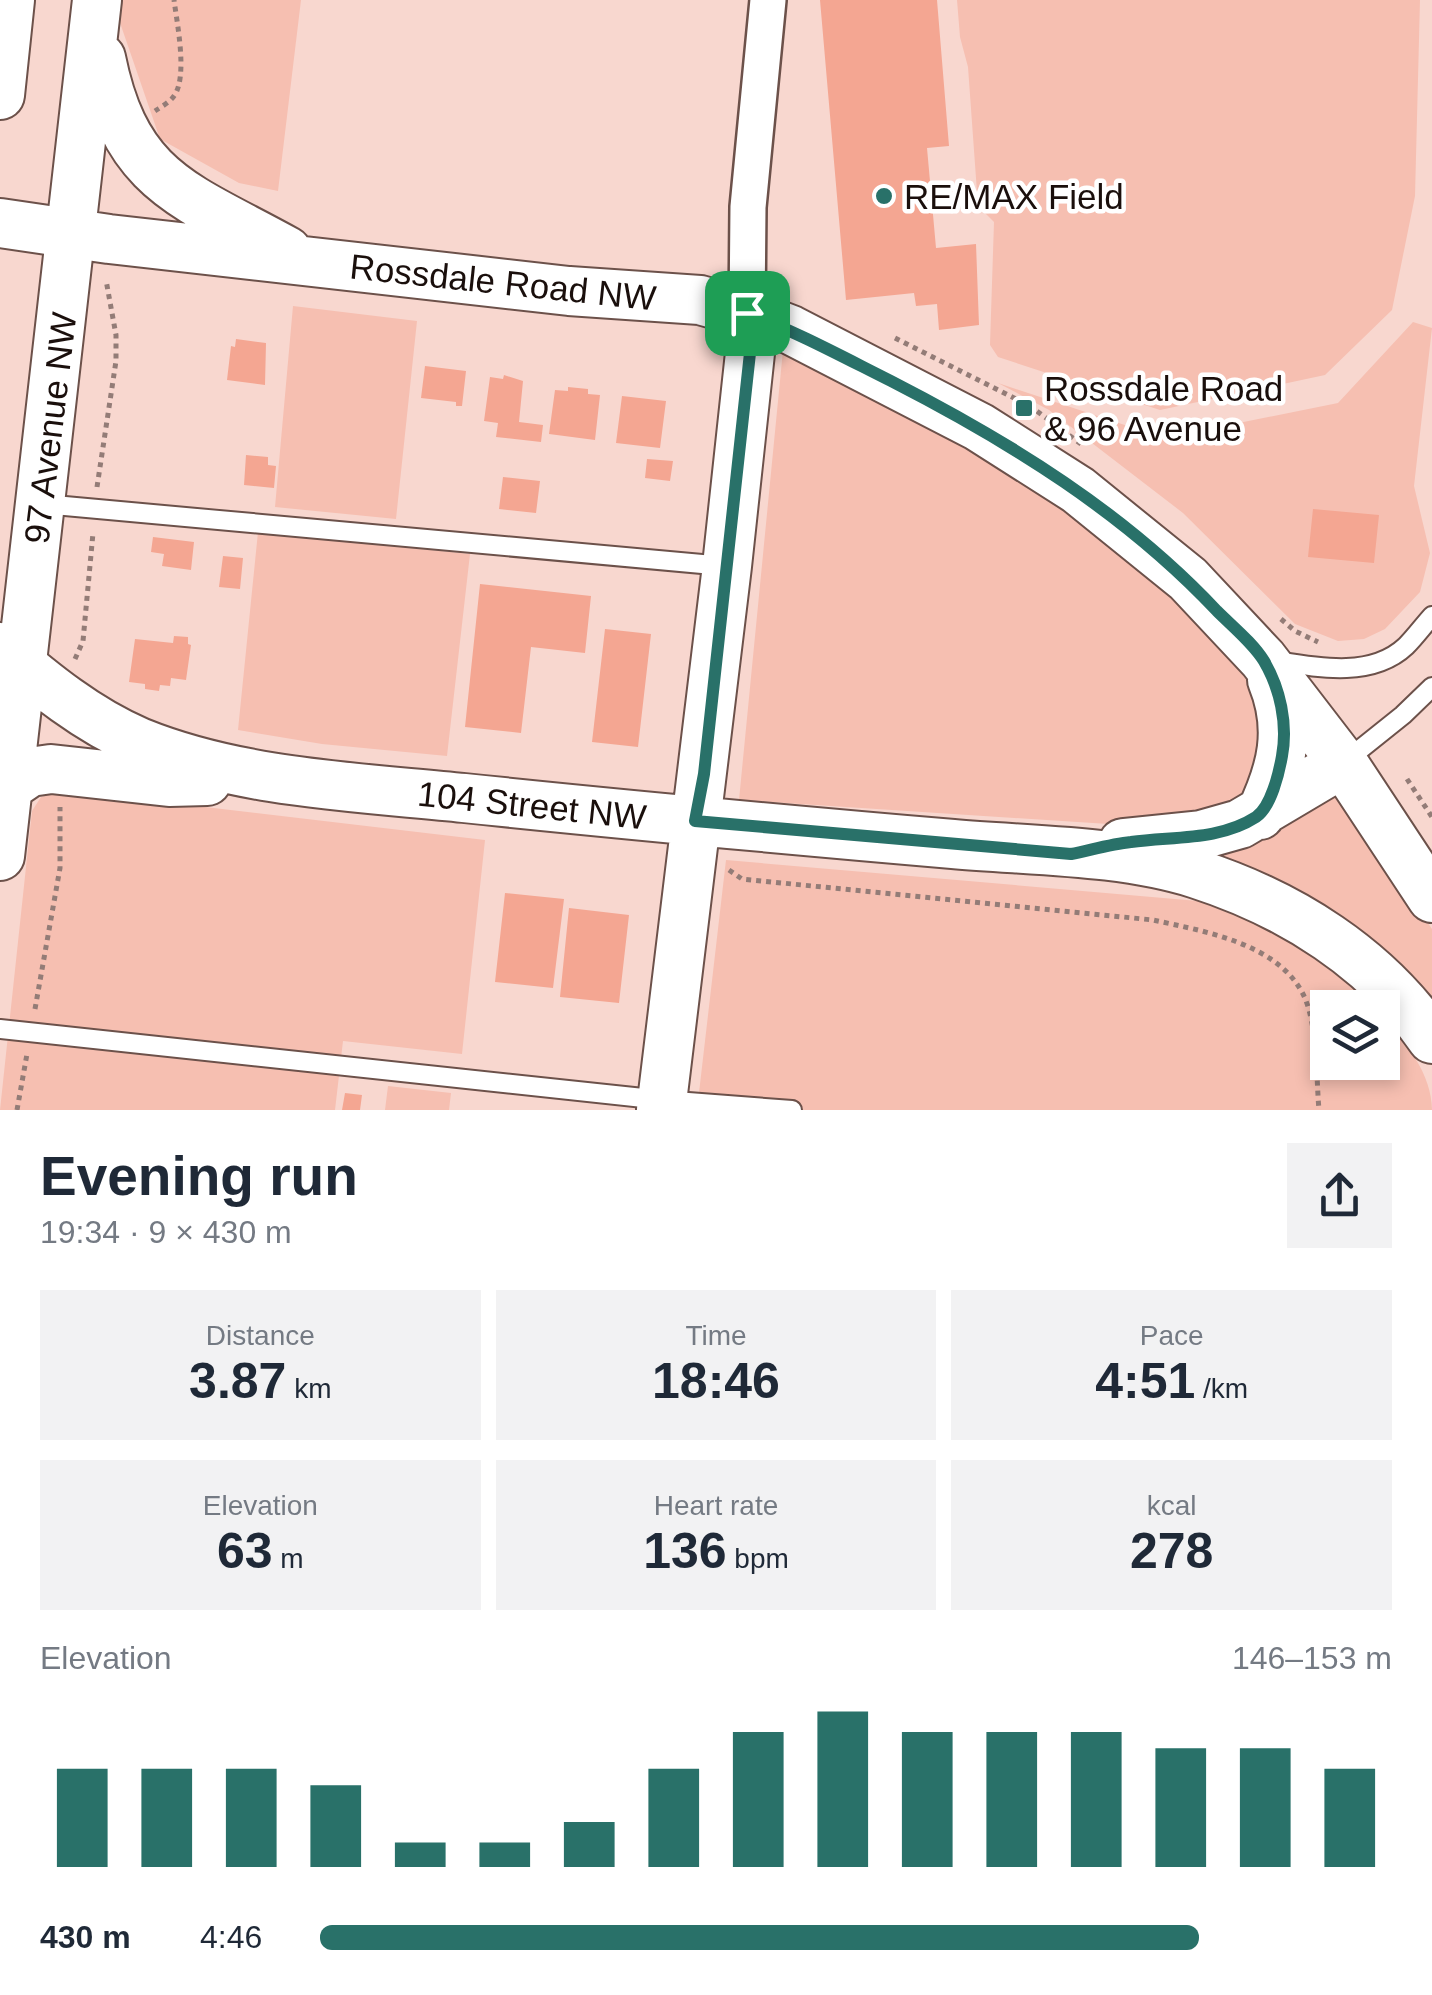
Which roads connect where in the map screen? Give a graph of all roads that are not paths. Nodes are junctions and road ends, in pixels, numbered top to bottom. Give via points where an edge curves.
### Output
1 (10, 0) edge
2 (768, 0) edge
3 (96, 12) edge
4 (0, 95) edge
5 (0, 223) edge
6 (72, 232) junction
7 (308, 262) junction
8 (747, 313) junction
9 (42, 504) junction
10 (728, 566) junction
11 (1432, 616) edge
12 (10, 655) edge
13 (1263, 659) junction
14 (1432, 686) edge
15 (1343, 764) junction
16 (290, 780) junction
17 (8, 788) junction
18 (1260, 815) junction
19 (695, 821) junction
20 (1071, 854) junction
21 (0, 856) edge
22 (1432, 898) edge
23 (0, 1029) edge
24 (1432, 1039) edge
25 (662, 1105) edge
26 (792, 1110) edge

1 - 4 main road
2 - 8 street via 748,207
3 - 6 main road, 97 Avenue NW
3 - 7 main road via 110,101 146,164 182,194
5 - 6 main road, Rossdale Road NW
6 - 7 main road, Rossdale Road NW
6 - 9 main road, 97 Avenue NW
7 - 8 main road, Rossdale Road NW via 700,300
8 - 10 main road via 750,353
8 - 13 main road, Rossdale Road NW via 980,426 1078,490 1188,580
9 - 10 lane
9 - 12 main road, 97 Avenue NW
10 - 19 main road
11 - 13 lane via 1404,648 1374,666 1318,668
12 - 16 main road, 104 Street NW via 60,696 137,741
12 - 17 main road, 97 Avenue NW
13 - 15 main road, Rossdale Road NW
13 - 18 main road via 1278,696 1284,740
14 - 15 lane
15 - 18 main road
15 - 22 main road, Rossdale Road NW
16 - 17 main road via 170,782 51,768 30,772
16 - 19 main road, 104 Street NW
17 - 21 main road, 97 Avenue NW
18 - 20 main road via 1201,836
19 - 20 main road, 104 Street NW
19 - 25 main road
20 - 24 main road via 1166,866 1262,899 1370,968
23 - 25 lane
25 - 26 lane

